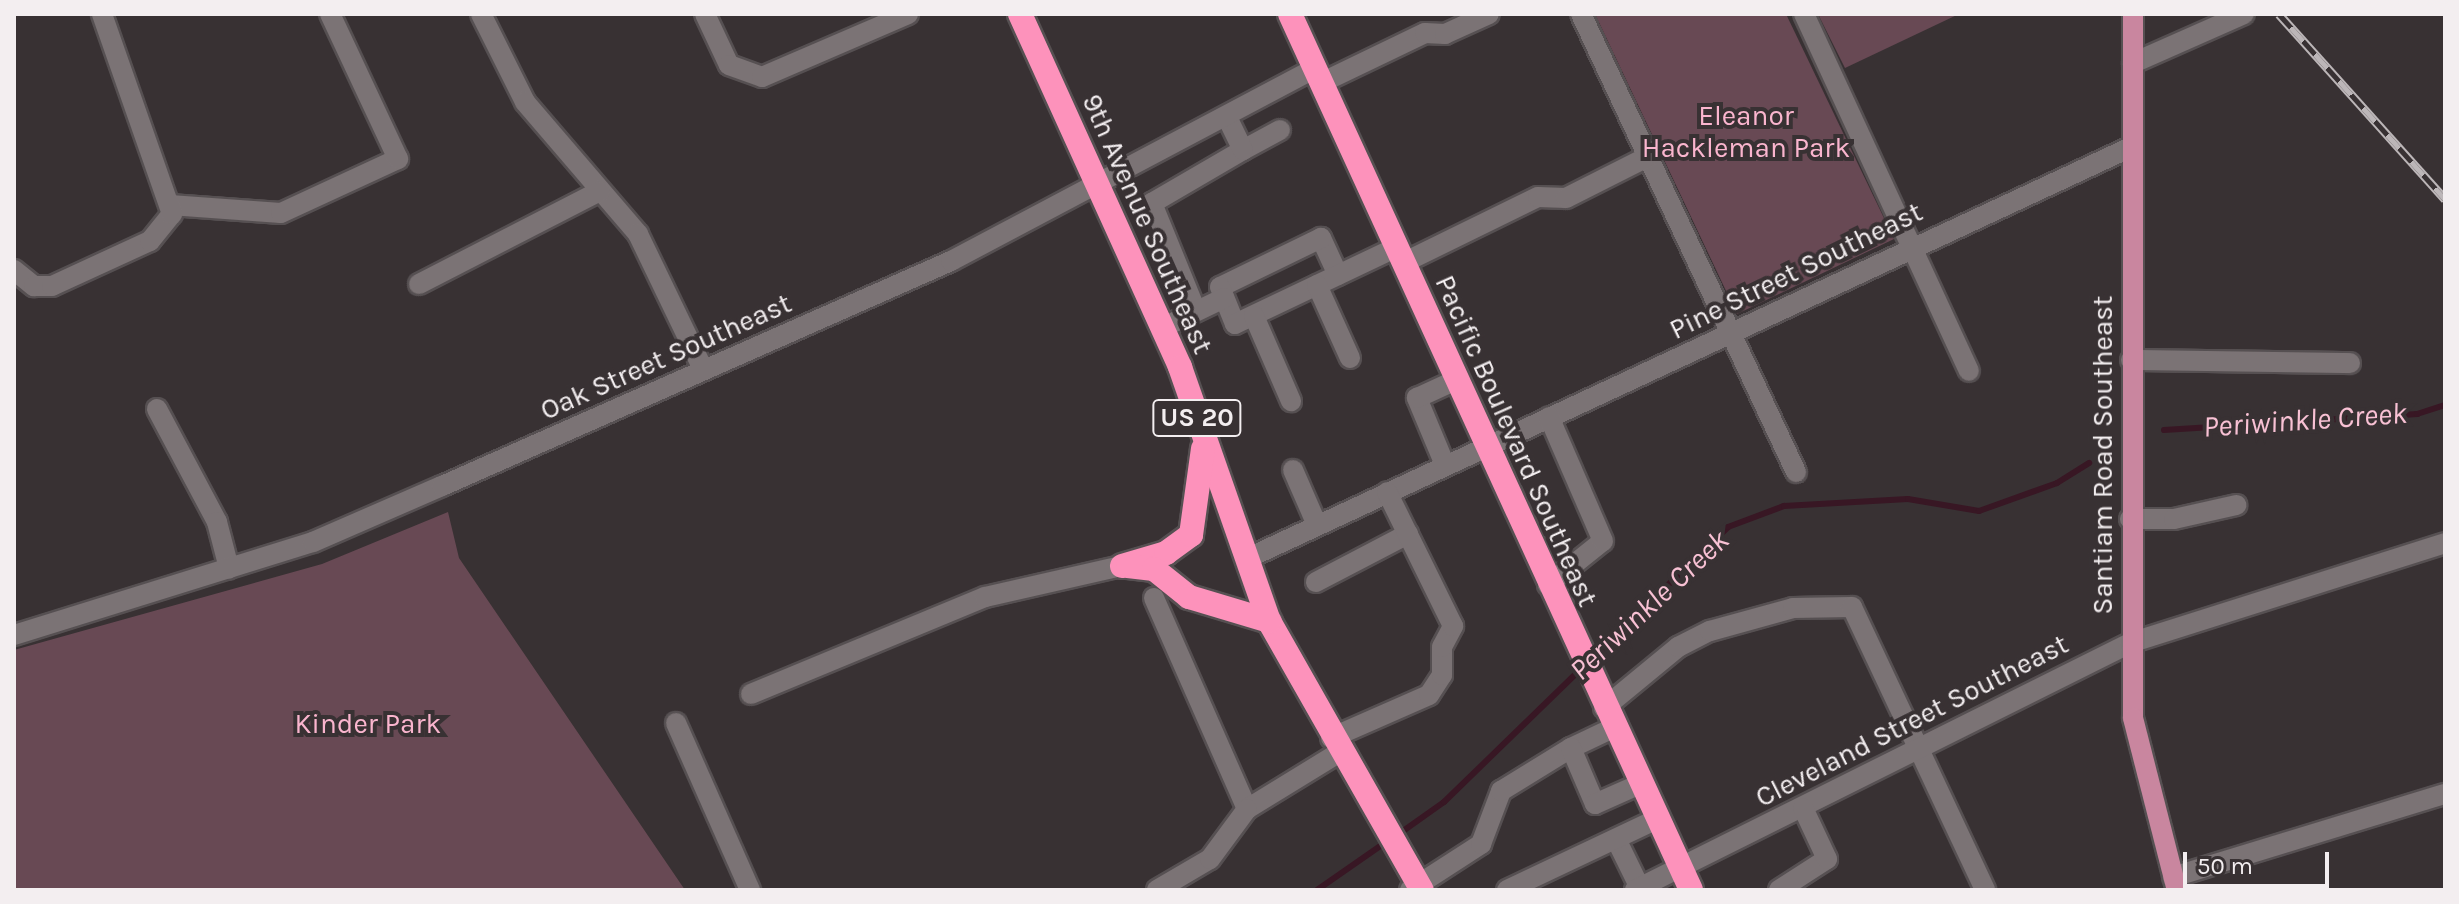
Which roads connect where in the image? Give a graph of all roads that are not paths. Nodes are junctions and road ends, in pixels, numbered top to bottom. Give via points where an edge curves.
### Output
1 (102, 14) edge
2 (330, 14) edge
3 (481, 14) edge
4 (705, 14) edge
5 (908, 14) edge
6 (1020, 14) edge
7 (1290, 14) edge
8 (1489, 14) edge
9 (1581, 14) edge
10 (1804, 14) edge
11 (2133, 14) edge
12 (2244, 14) edge
13 (1467, 18) edge
14 (2133, 63) junction
15 (1318, 76) junction
16 (1227, 117) junction
17 (1280, 130) dead end
18 (2131, 147) junction
19 (1243, 150) junction
20 (1647, 157) junction
21 (1098, 187) junction
22 (600, 191) junction
23 (170, 205) junction
24 (1912, 246) junction
25 (1399, 255) junction
26 (14, 270) edge
27 (1338, 275) junction
28 (419, 284) dead end
29 (1317, 285) junction
30 (1224, 298) junction
31 (1196, 311) junction
32 (1254, 316) junction
33 (1162, 328) junction
34 (1729, 335) junction
35 (1350, 358) dead end
36 (2131, 360) junction
37 (2350, 363) dead end
38 (703, 369) junction
39 (1969, 371) dead end
40 (1456, 380) junction
41 (1291, 401) dead end
42 (157, 409) dead end
43 (1549, 417) junction
44 (1204, 439) junction
45 (1486, 446) junction
46 (1445, 465) junction
47 (1293, 470) dead end
48 (1796, 472) dead end
49 (1387, 492) junction
50 (2236, 505) dead end
51 (2130, 519) junction
52 (1317, 525) junction
53 (1408, 534) junction
54 (2445, 543) edge
55 (1246, 559) junction
56 (1122, 566) junction
57 (229, 568) junction
58 (1316, 582) dead end
59 (1548, 585) junction
60 (1154, 598) dead end
61 (1269, 621) junction
62 (14, 635) edge
63 (2130, 643) junction
64 (751, 694) dead end
65 (1609, 718) junction
66 (676, 723) dead end
67 (1336, 745) junction
68 (1571, 748) junction
69 (1922, 751) junction
70 (1640, 784) junction
71 (2445, 794) edge
72 (1803, 808) junction
73 (1247, 809) junction
74 (1657, 819) junction
75 (1616, 839) junction
76 (1680, 867) junction
77 (2175, 883) edge
78 (1417, 888) edge
79 (1637, 889) edge
80 (750, 890) edge
81 (1157, 890) edge
82 (1507, 890) edge
83 (1691, 890) edge
84 (1779, 890) edge
85 (1985, 890) edge

1 - 23 street
2 - 23 street via 398,159 281,213
3 - 22 street via 525,102
4 - 5 street via 729,65 762,77
6 - 21 highway, 9th Avenue Southeast / US 20
7 - 15 highway, Pacific Boulevard Southeast
8 - 13 street, Oak Street Southeast
9 - 20 street
10 - 24 street
11 - 14 main road, Santiam Road Southeast
12 - 14 street
13 - 15 street, Oak Street Southeast
14 - 18 main road, Santiam Road Southeast
15 - 16 street, Oak Street Southeast
15 - 25 highway, Pacific Boulevard Southeast
16 - 19 street
16 - 21 street, Oak Street Southeast
17 - 19 street
18 - 24 street, Pine Street Southeast
18 - 36 main road, Santiam Road Southeast
19 - 31 street via 1152,203
20 - 25 street via 1566,198 1538,197
20 - 34 street
21 - 33 highway, 9th Avenue Southeast / US 20
21 - 38 street, Oak Street Southeast
22 - 28 street
22 - 38 street via 638,234
23 - 26 street via 166,229 150,241 52,286 34,286
24 - 34 street, Pine Street Southeast
24 - 39 street
25 - 27 street
25 - 40 highway, Pacific Boulevard Southeast
27 - 29 street
27 - 30 street via 1321,238 1220,287
29 - 32 street
29 - 35 street
30 - 31 street
30 - 32 street via 1235,324
31 - 33 street
32 - 41 street
33 - 44 highway, 9th Avenue Southeast / US 20
34 - 43 street, Pine Street Southeast
34 - 48 street
36 - 37 street
36 - 51 main road, Santiam Road Southeast
38 - 57 street, Oak Street Southeast via 313,542
40 - 45 highway, Pacific Boulevard Southeast
40 - 46 street via 1417,398
42 - 57 street via 217,522
43 - 45 street, Pine Street Southeast
43 - 59 street via 1603,541
44 - 55 highway, 9th Avenue Southeast / US 20
44 - 56 highway via 1191,535 1166,553
45 - 46 street, Pine Street Southeast
45 - 59 highway, Pacific Boulevard Southeast
46 - 49 street, Pine Street Southeast
47 - 52 street
49 - 52 street, Pine Street Southeast
49 - 53 street
50 - 51 street via 2174,519
51 - 63 main road, Santiam Road Southeast
52 - 55 street, Pine Street Southeast
53 - 58 street
53 - 67 street via 1453,626 1429,695
54 - 63 street, Cleveland Street Southeast
55 - 61 highway, 9th Avenue Southeast / US 20
56 - 61 highway via 1154,569 1189,597
56 - 64 street via 985,597
57 - 62 street, Oak Street Southeast
59 - 65 highway, Pacific Boulevard Southeast
60 - 73 street
61 - 67 highway, 9th Avenue Southeast / US 20
63 - 69 street, Cleveland Street Southeast
63 - 77 main road, Santiam Road Southeast via 2133,718
65 - 68 street
65 - 69 street via 1678,647 1710,631 1793,608 1852,607
65 - 70 highway, Pacific Boulevard Southeast
66 - 80 street
67 - 73 street
67 - 78 highway, 9th Avenue Southeast / US 20 via 1405,856
68 - 70 street via 1595,804
68 - 78 street via 1501,791 1481,844
69 - 72 street, Cleveland Street Southeast
69 - 85 street
70 - 74 highway, Pacific Boulevard Southeast
71 - 77 street
72 - 76 street, Cleveland Street Southeast
72 - 84 street via 1827,859
73 - 81 street via 1210,859
74 - 75 street
74 - 76 highway, Pacific Boulevard Southeast
75 - 79 street
75 - 82 street
76 - 79 street, Cleveland Street Southeast
76 - 83 highway, Pacific Boulevard Southeast

